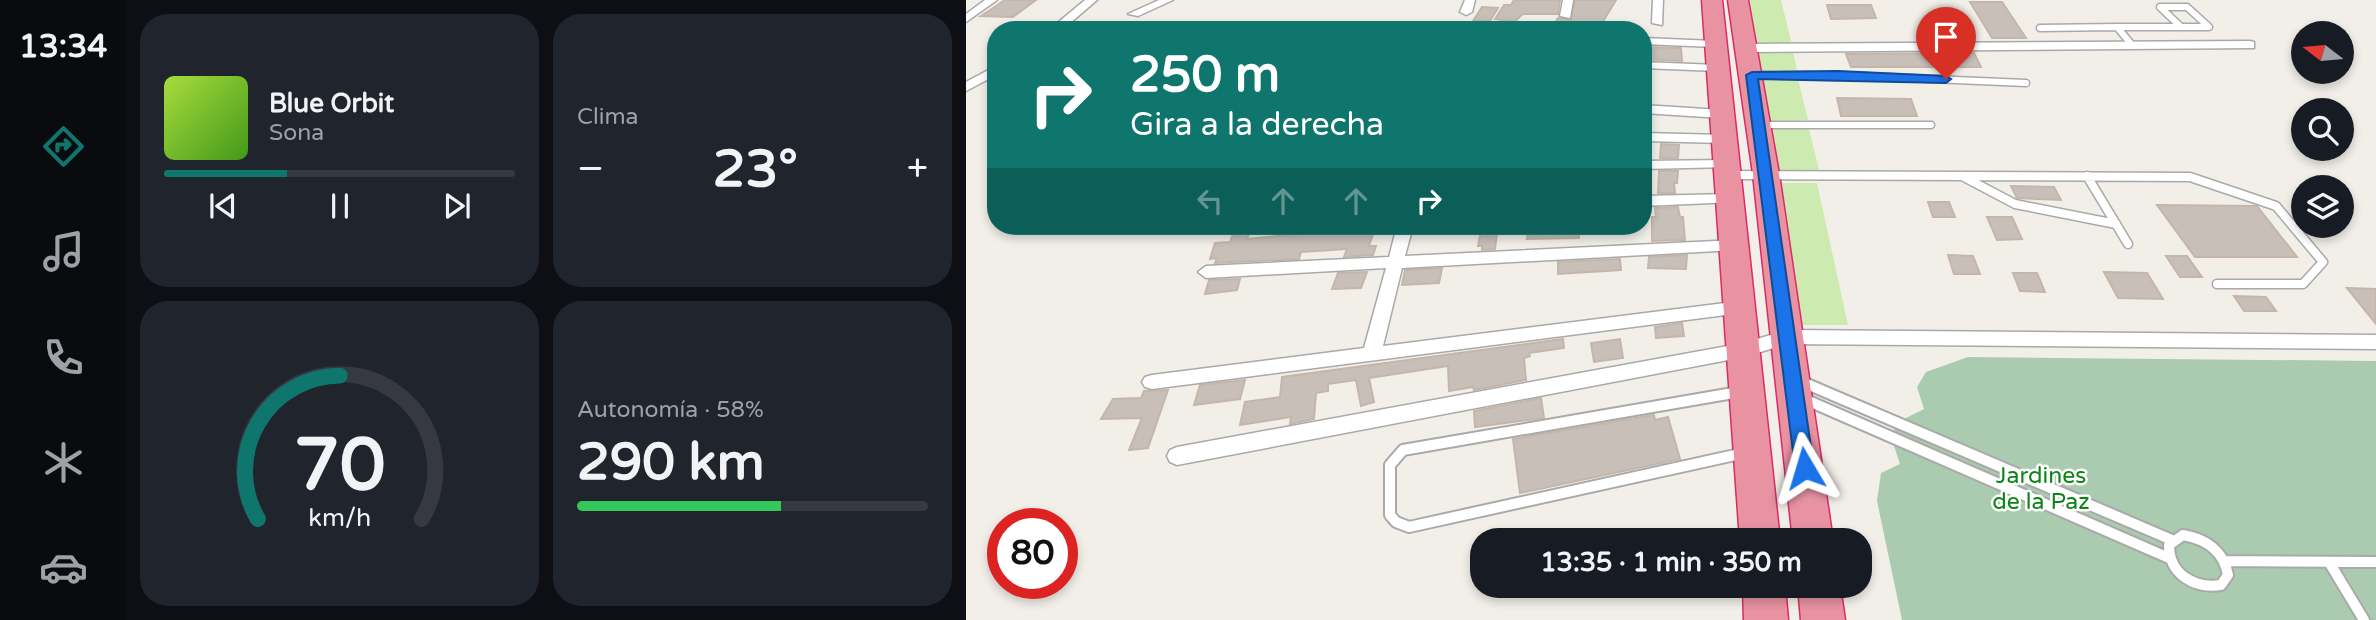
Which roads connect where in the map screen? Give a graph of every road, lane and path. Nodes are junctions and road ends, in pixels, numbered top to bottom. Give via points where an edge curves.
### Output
1 (992, 0) edge
2 (1092, 0) edge
3 (1167, 0) edge
4 (1470, 0) edge
5 (1568, 0) edge
6 (1658, 0) edge
7 (1712, 0) edge
8 (1738, 0) edge
9 (1466, 12) dead end
10 (1134, 14) dead end
11 (1566, 16) dead end
12 (966, 19) edge
13 (1066, 21) edge
14 (1658, 23) dead end
15 (2117, 27) junction
16 (2181, 27) junction
17 (2039, 28) dead end
18 (1652, 43) edge
19 (2132, 45) junction
20 (2250, 45) dead end
21 (1716, 56) junction
22 (1750, 62) junction
23 (1652, 64) edge
24 (987, 75) edge
25 (2026, 83) dead end
26 (966, 87) edge
27 (1652, 114) edge
28 (1758, 125) junction
29 (1931, 125) dead end
30 (1652, 139) edge
31 (1726, 158) junction
32 (1652, 164) edge
33 (1766, 174) junction
34 (1960, 176) junction
35 (2087, 176) junction
36 (1652, 196) edge
37 (2116, 224) junction
38 (1403, 235) edge
39 (2128, 244) dead end
40 (1735, 245) junction
41 (1396, 263) junction
42 (1206, 272) dead end
43 (2217, 284) dead end
44 (1741, 307) junction
45 (1787, 337) junction
46 (2376, 342) edge
47 (1744, 350) junction
48 (1371, 353) junction
49 (1152, 382) dead end
50 (1794, 387) junction
51 (1747, 391) junction
52 (1752, 451) junction
53 (1177, 456) dead end
54 (1759, 528) edge
55 (1812, 528) edge
56 (2172, 540) junction
57 (2169, 558) junction
58 (2225, 561) junction
59 (2329, 562) junction
60 (2376, 562) edge
61 (1764, 598) edge
62 (1820, 598) edge
63 (1766, 620) edge
64 (1823, 620) edge
65 (2364, 620) edge

1 - 12 street
2 - 13 street
3 - 10 street
4 - 9 street
5 - 11 street
6 - 14 street
7 - 21 highway
8 - 22 highway
15 - 16 lane
15 - 17 lane
15 - 19 lane
16 - 16 lane via 2209,27 2187,7 2160,7
18 - 21 lane
19 - 20 street
19 - 22 street
21 - 23 lane
21 - 31 highway
22 - 25 lane via 1838,75
22 - 28 highway
24 - 26 street
27 - 31 street
28 - 29 lane
28 - 33 highway
30 - 31 street
31 - 32 street
31 - 33 lane
31 - 36 street
31 - 40 highway
33 - 34 lane
33 - 45 highway
34 - 35 lane
34 - 37 lane via 2015,204
35 - 37 lane
35 - 43 lane via 2190,177 2276,206 2323,262 2304,284
37 - 39 lane
38 - 41 street
40 - 41 street
40 - 44 highway
41 - 42 street
41 - 48 street
44 - 47 highway
44 - 48 street
45 - 46 street
45 - 47 street
45 - 50 highway
47 - 51 highway
47 - 53 street
48 - 49 street
50 - 55 highway
50 - 56 lane
50 - 57 lane
51 - 52 highway
51 - 52 lane via 1403,450 1390,465 1390,515 1409,527
52 - 54 highway
56 - 57 lane
56 - 58 lane via 2199,538
57 - 58 lane via 2180,573 2205,587 2225,581
58 - 59 lane
59 - 60 lane
59 - 65 lane
61 - 63 highway
62 - 64 highway

